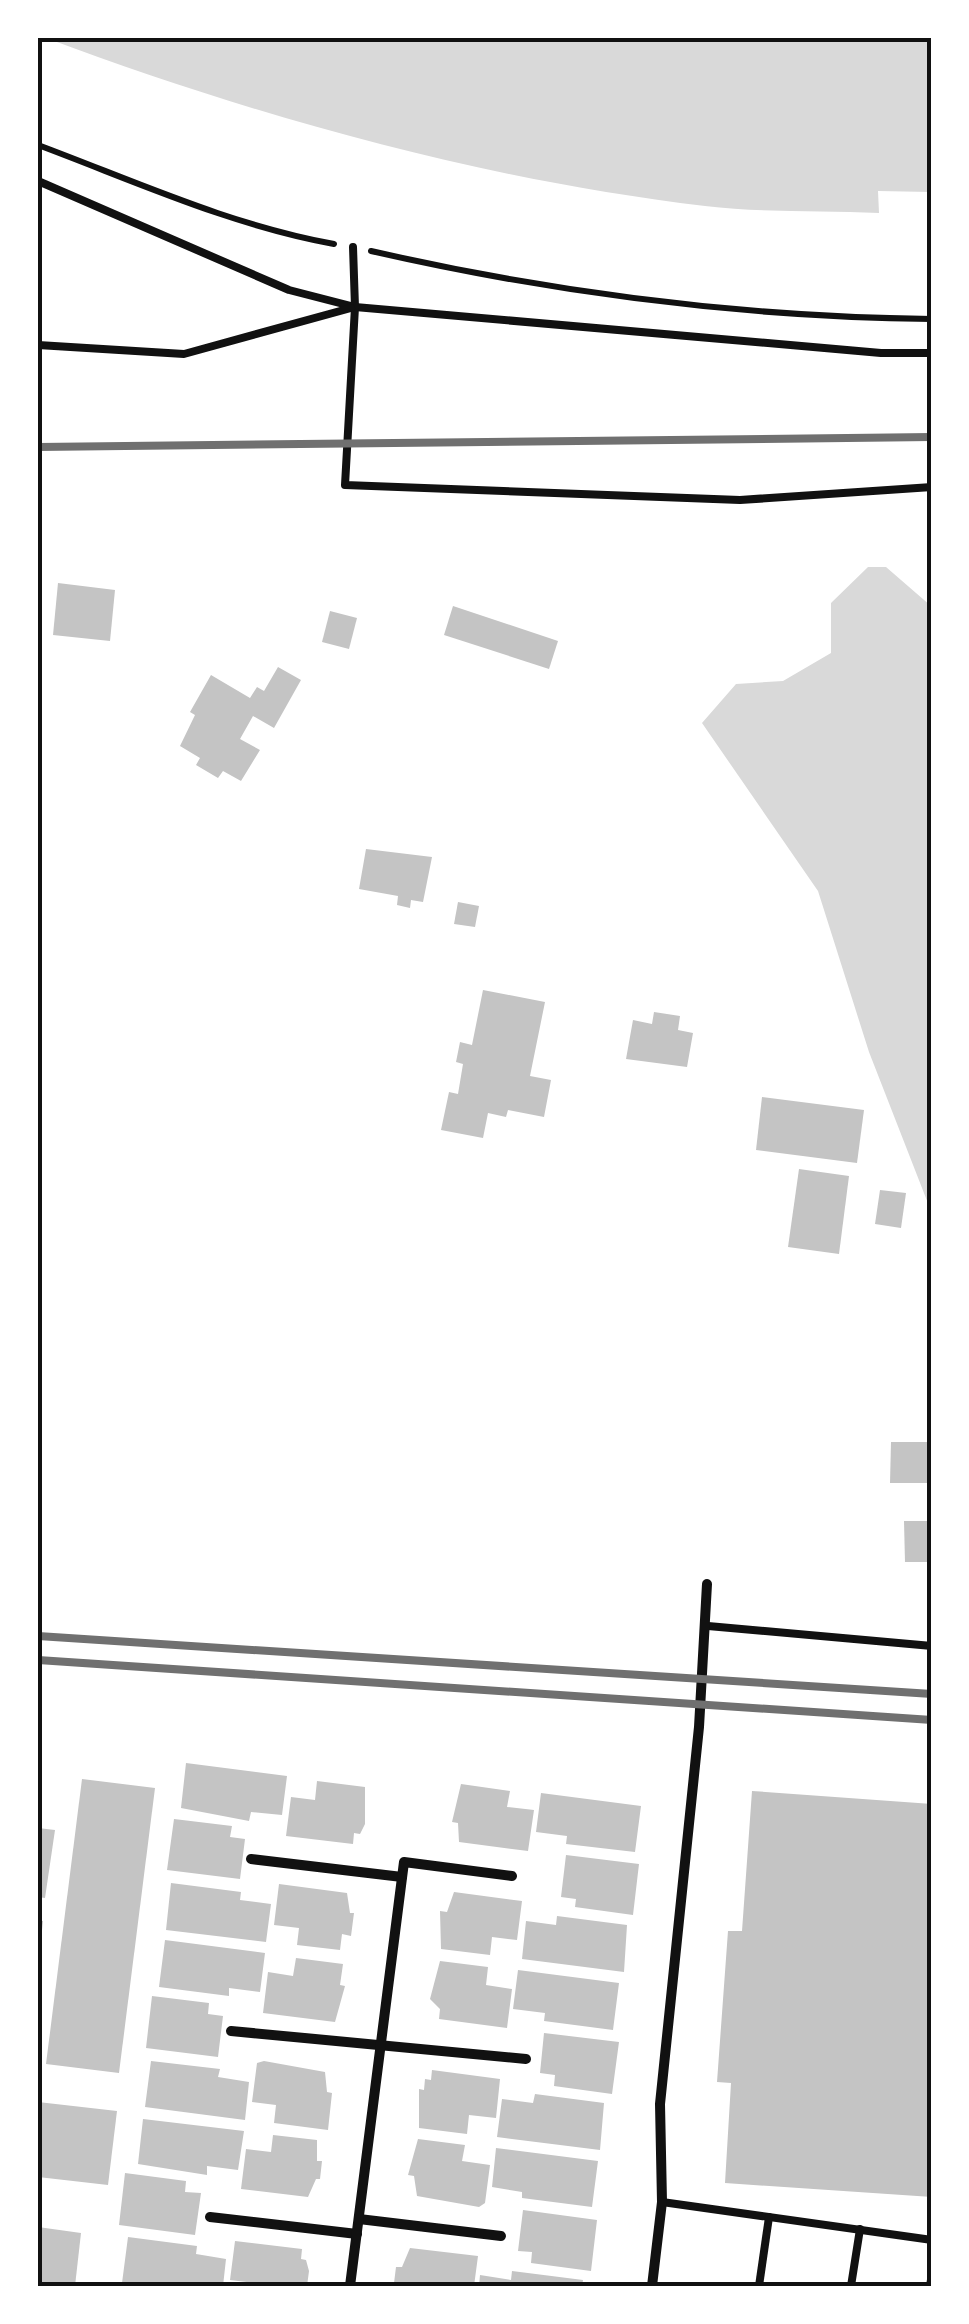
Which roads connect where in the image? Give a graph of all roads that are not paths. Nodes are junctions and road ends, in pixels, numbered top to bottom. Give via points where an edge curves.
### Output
1 (38, 181) edge
2 (353, 247) road end
3 (355, 307) junction
4 (38, 345) edge
5 (932, 353) edge
6 (932, 487) edge
7 (707, 1584) dead end
8 (708, 1626) junction
9 (932, 1646) edge
10 (251, 1860) dead end
11 (402, 1876) junction
12 (512, 1876) dead end
13 (232, 2031) dead end
14 (380, 2044) junction
15 (526, 2058) dead end
16 (662, 2202) junction
17 (210, 2217) dead end
18 (768, 2217) junction
19 (359, 2219) junction
20 (860, 2229) junction
21 (357, 2234) junction
22 (501, 2236) dead end
23 (932, 2240) edge
24 (932, 2273) edge
25 (350, 2286) edge
26 (652, 2286) edge
27 (758, 2286) edge
28 (851, 2286) edge
29 (930, 2286) edge

1 - 3 lane via 290,290
2 - 3 lane
3 - 4 lane via 184,354
3 - 5 lane
3 - 6 lane via 345,485 740,500
7 - 8 street
8 - 9 lane
8 - 16 street via 660,2104
10 - 11 street
11 - 12 street via 404,1862
11 - 14 street
13 - 14 street
14 - 15 street
14 - 19 street
16 - 18 lane
16 - 26 street
17 - 21 street
18 - 20 lane
18 - 27 lane
19 - 21 street
19 - 22 street
20 - 23 lane
20 - 28 lane
21 - 25 street
24 - 29 lane

